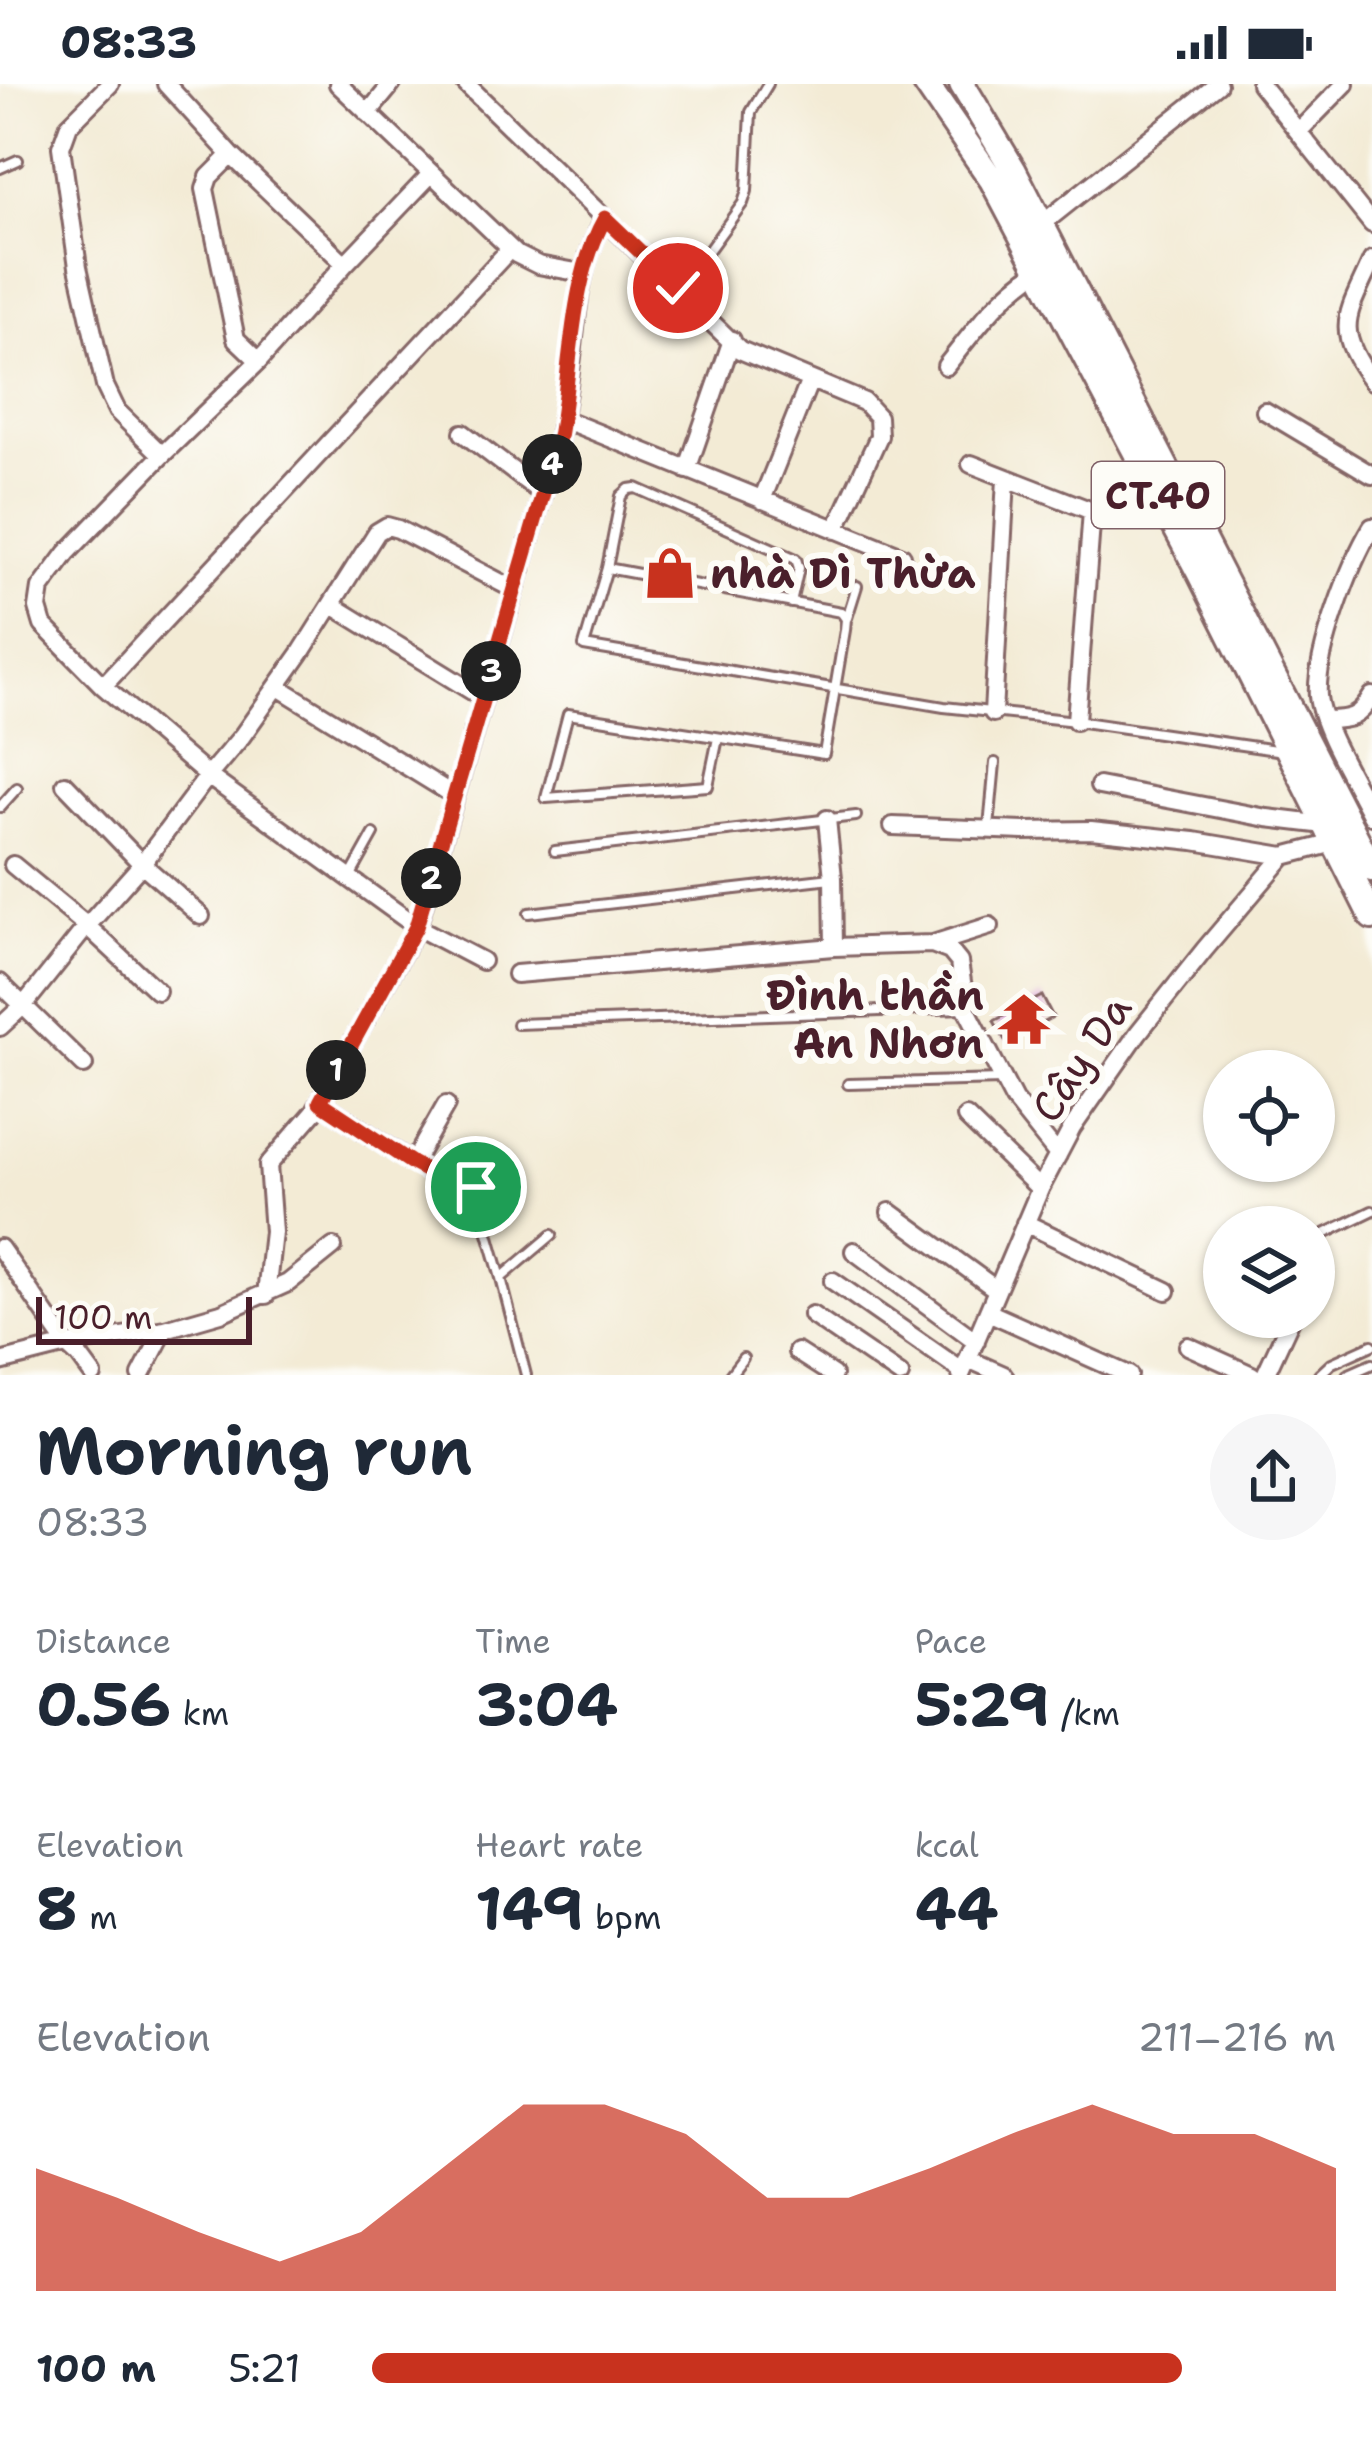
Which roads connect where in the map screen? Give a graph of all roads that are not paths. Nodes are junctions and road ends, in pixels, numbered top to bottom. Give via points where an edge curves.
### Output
1 (110, 84) edge
2 (166, 84) edge
3 (338, 84) edge
4 (392, 84) edge
5 (466, 84) edge
6 (768, 84) edge
7 (926, 84) edge
8 (962, 84) edge
9 (1218, 84) edge
10 (1260, 84) edge
11 (1346, 84) edge
12 (91, 91) edge
13 (368, 113) junction
14 (1299, 131) junction
15 (231, 155) junction
16 (18, 160) dead end
17 (0, 168) edge
18 (431, 174) junction
19 (605, 218) junction
20 (1371, 221) edge
21 (1042, 224) junction
22 (510, 249) junction
23 (1372, 260) edge
24 (345, 264) junction
25 (694, 269) dead end
26 (1039, 270) junction
27 (582, 273) junction
28 (732, 340) junction
29 (259, 362) junction
30 (946, 366) dead end
31 (810, 380) junction
32 (1372, 381) edge
33 (1265, 411) dead end
34 (563, 419) junction
35 (463, 433) dead end
36 (162, 455) junction
37 (971, 464) dead end
38 (687, 470) junction
39 (1372, 475) edge
40 (1006, 479) junction
41 (543, 494) junction
42 (762, 500) junction
43 (1372, 527) edge
44 (836, 530) junction
45 (902, 556) dead end
46 (608, 568) junction
47 (857, 586) dead end
48 (515, 590) junction
49 (791, 603) junction
50 (332, 605) junction
51 (846, 619) junction
52 (103, 686) junction
53 (278, 687) junction
54 (836, 691) junction
55 (1318, 696) junction
56 (1372, 696) edge
57 (483, 698) junction
58 (1289, 707) junction
59 (993, 713) junction
60 (1325, 720) junction
61 (1076, 721) junction
62 (718, 738) junction
63 (1290, 752) junction
64 (995, 763) dead end
65 (208, 776) junction
66 (65, 784) dead end
67 (1099, 786) dead end
68 (17, 788) dead end
69 (455, 796) junction
70 (0, 807) edge
71 (856, 816) dead end
72 (1372, 816) edge
73 (827, 819) junction
74 (892, 826) dead end
75 (989, 829) junction
76 (374, 834) dead end
77 (1339, 835) junction
78 (555, 851) dead end
79 (1284, 856) junction
80 (142, 864) junction
81 (13, 865) dead end
82 (1372, 869) edge
83 (832, 878) junction
84 (350, 879) junction
85 (529, 913) dead end
86 (201, 916) dead end
87 (1372, 917) edge
88 (87, 926) junction
89 (991, 926) dead end
90 (416, 927) junction
91 (932, 944) junction
92 (834, 947) junction
93 (482, 962) dead end
94 (516, 974) dead end
95 (0, 983) edge
96 (157, 991) dead end
97 (24, 1005) junction
98 (966, 1008) junction
99 (517, 1024) dead end
100 (0, 1027) edge
101 (84, 1065) dead end
102 (1004, 1080) junction
103 (848, 1084) dead end
104 (320, 1102) junction
105 (446, 1105) dead end
106 (967, 1117) dead end
107 (1058, 1155) junction
108 (412, 1163) junction
109 (1040, 1189) junction
110 (1372, 1211) edge
111 (890, 1212) dead end
112 (1025, 1223) junction
113 (1335, 1229) edge
114 (552, 1235) dead end
115 (332, 1246) dead end
116 (0, 1248) edge
117 (854, 1251) dead end
118 (501, 1278) junction
119 (833, 1281) dead end
120 (997, 1290) junction
121 (1167, 1291) dead end
122 (266, 1295) junction
123 (988, 1312) junction
124 (812, 1315) dead end
125 (165, 1329) junction
126 (1282, 1338) edge
127 (67, 1345) junction
128 (1188, 1346) dead end
129 (1372, 1346) edge
130 (797, 1352) dead end
131 (743, 1358) dead end
132 (967, 1361) edge
133 (0, 1362) edge
134 (1372, 1364) edge
135 (93, 1375) edge
136 (141, 1375) edge
137 (526, 1375) edge
138 (730, 1375) edge
139 (833, 1375) edge
140 (901, 1375) edge
141 (1004, 1375) edge
142 (1129, 1375) edge
143 (1252, 1375) edge
144 (1264, 1375) edge
145 (1319, 1375) edge
146 (1347, 1375) edge

1 - 12 street
2 - 15 street
3 - 13 street
4 - 13 street
5 - 19 street
6 - 25 lane via 751,112 743,202
7 - 26 main road, CT.40 via 992,180
8 - 21 main road, CT.40
9 - 21 street
10 - 14 street
11 - 14 street
12 - 36 street via 61,148 78,267 105,386 117,411
13 - 18 street
14 - 20 street
15 - 24 street
15 - 29 street via 205,189 236,340
16 - 17 lane
18 - 22 street
18 - 24 street
19 - 27 street
19 - 28 street
21 - 58 main road, CT.40
22 - 27 street via 530,262
22 - 52 street
23 - 32 street via 1346,331
24 - 29 street
26 - 30 street via 999,300
26 - 63 main road, CT.40
27 - 34 street
28 - 31 street
28 - 38 street
29 - 36 street
31 - 42 street
31 - 44 street via 864,402 878,417 879,436
33 - 39 street
34 - 38 street
34 - 41 street
35 - 41 street
36 - 52 street via 41,588 43,625
37 - 40 street
38 - 42 street
40 - 59 street
40 - 61 street via 1092,511
41 - 48 street
42 - 44 street
43 - 55 street via 1341,594
44 - 45 street
46 - 49 lane
46 - 49 lane via 621,496 643,489 796,559
46 - 54 lane via 584,646
47 - 51 lane
48 - 50 street via 387,526
48 - 57 street
49 - 51 lane via 842,611
50 - 53 street
50 - 57 street
51 - 54 lane
52 - 65 street
53 - 65 street
53 - 69 street
54 - 59 lane
54 - 62 lane via 824,754
55 - 58 street
55 - 60 street
56 - 60 street via 1347,720
57 - 69 street
58 - 77 main road, CT.40
59 - 61 lane
60 - 72 street
61 - 63 lane
62 - 62 lane via 709,786 546,798 568,714
63 - 77 main road, CT.40
64 - 75 lane
65 - 80 street
65 - 84 street
66 - 80 street
67 - 77 street
68 - 70 lane
69 - 90 street
71 - 73 lane
73 - 78 lane
73 - 83 street
74 - 75 street
75 - 79 street via 1091,830
76 - 84 lane
77 - 79 street
77 - 82 main road, CT.40
77 - 87 main road, CT.40
79 - 107 street, Cây Da via 1138,1033
80 - 86 street
80 - 88 street
81 - 88 street
83 - 85 lane
83 - 92 street
84 - 90 street
88 - 96 street
88 - 97 street
89 - 91 street
90 - 93 street
90 - 104 street
91 - 92 street
91 - 98 street via 959,962
92 - 94 street
95 - 97 street
97 - 100 street
97 - 101 street
98 - 99 lane
98 - 102 street
102 - 103 lane
102 - 107 street
104 - 108 street
104 - 122 street via 268,1166 273,1232
105 - 108 street
106 - 109 street
107 - 109 street, Cây Da
108 - 118 lane via 455,1186 476,1187
109 - 112 street, Cây Da
110 - 113 lane
111 - 120 street
112 - 120 street, Cây Da
112 - 121 street
114 - 118 lane
115 - 122 street
116 - 127 street
117 - 132 street
118 - 137 lane
119 - 132 street
120 - 123 street, Cây Da
122 - 125 street
123 - 132 street, Cây Da
123 - 142 street
124 - 140 street
125 - 127 street
125 - 136 street
126 - 144 street
127 - 133 street
127 - 135 street
128 - 143 street
129 - 145 lane
130 - 139 street
131 - 138 lane
132 - 141 street
134 - 146 lane

